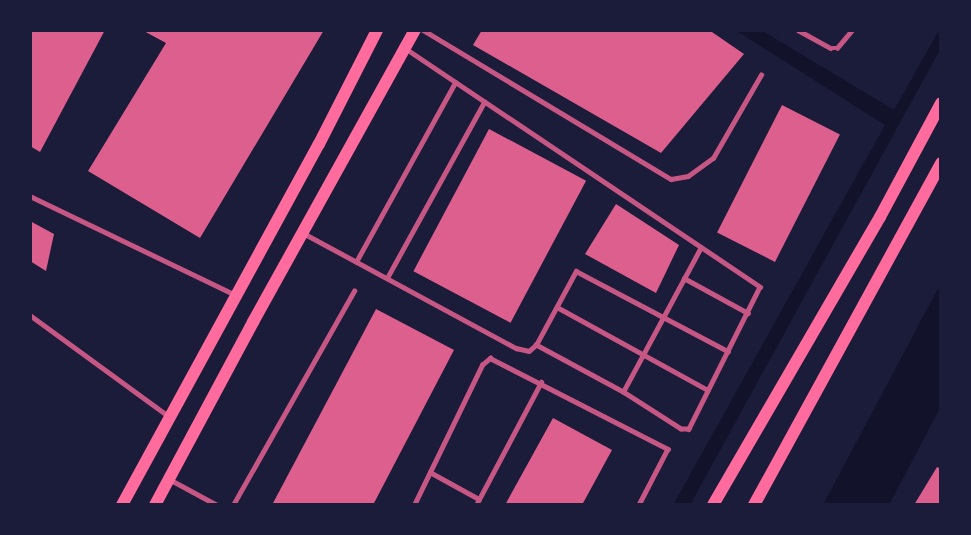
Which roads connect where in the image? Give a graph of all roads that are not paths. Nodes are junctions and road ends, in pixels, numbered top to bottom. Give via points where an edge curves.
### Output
1 (377, 30) edge
2 (415, 30) edge
3 (423, 30) edge
4 (798, 30) edge
5 (852, 30) edge
6 (404, 48) junction
7 (761, 75) dead end
8 (455, 82) junction
9 (484, 102) junction
10 (941, 103) edge
11 (941, 164) edge
12 (30, 196) edge
13 (302, 232) junction
14 (700, 249) junction
15 (356, 262) junction
16 (387, 278) junction
17 (684, 278) junction
18 (354, 291) dead end
19 (236, 295) junction
20 (557, 308) junction
21 (748, 313) junction
22 (30, 315) edge
23 (663, 317) junction
24 (536, 345) junction
25 (728, 351) junction
26 (643, 354) junction
27 (541, 382) junction
28 (708, 390) junction
29 (623, 392) junction
30 (170, 417) junction
31 (430, 472) junction
32 (169, 479) junction
33 (479, 499) junction
34 (122, 505) edge
35 (155, 505) edge
36 (217, 505) edge
37 (233, 505) edge
38 (414, 505) edge
39 (476, 505) edge
40 (639, 505) edge
41 (713, 505) edge
42 (754, 505) edge

1 - 19 main road
2 - 6 main road
3 - 7 lane via 671,179 688,176 713,158
4 - 5 lane via 837,48
6 - 8 lane
6 - 13 main road
8 - 9 lane
8 - 15 lane
9 - 14 lane
9 - 16 lane
10 - 41 main road via 880,217
11 - 42 main road
12 - 19 lane
13 - 15 lane
13 - 32 main road
14 - 17 lane
14 - 21 lane via 758,284 759,292
15 - 16 lane
16 - 24 lane via 516,348 528,351
17 - 21 lane
17 - 23 lane
18 - 37 lane
19 - 30 main road
20 - 23 lane via 576,271
20 - 24 lane
20 - 26 lane
21 - 25 lane
22 - 30 lane
23 - 25 lane
23 - 26 lane
24 - 29 lane
25 - 28 lane
26 - 28 lane
26 - 29 lane
27 - 31 lane via 496,359 486,361
27 - 33 lane
27 - 40 lane via 668,449
28 - 29 lane via 688,429 681,429
30 - 34 main road
31 - 33 lane
31 - 38 lane
32 - 35 main road
32 - 36 lane
33 - 39 lane

